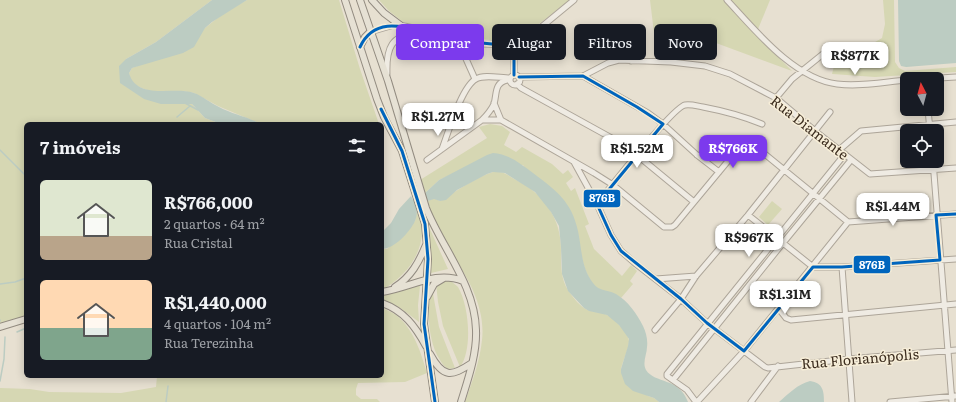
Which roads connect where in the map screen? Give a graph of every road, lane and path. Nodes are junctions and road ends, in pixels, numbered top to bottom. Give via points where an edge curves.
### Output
1 (345, 0) edge
2 (360, 0) edge
3 (372, 0) edge
4 (574, 0) edge
5 (727, 0) edge
6 (399, 24) edge
7 (545, 24) edge
8 (396, 25) edge
9 (370, 32) junction
10 (396, 40) edge
11 (360, 47) junction
12 (823, 54) dead end
13 (466, 60) edge
14 (514, 60) edge
15 (631, 61) joint
16 (671, 62) joint
17 (802, 72) junction
18 (584, 76) junction
19 (956, 76) edge
20 (488, 77) junction
21 (513, 77) junction
22 (944, 77) edge
23 (475, 79) junction
24 (388, 81) junction
25 (900, 81) edge
26 (517, 84) junction
27 (497, 87) junction
28 (776, 98) junction
29 (494, 103) junction
30 (830, 112) dead end
31 (482, 120) junction
32 (501, 120) junction
33 (956, 122) edge
34 (663, 124) junction
35 (762, 124) dead end
36 (938, 124) edge
37 (900, 128) edge
38 (449, 131) junction
39 (815, 131) junction
40 (456, 139) junction
41 (442, 150) junction
42 (839, 150) junction
43 (844, 154) junction
44 (637, 155) junction
45 (697, 155) junction
46 (733, 155) junction
47 (427, 160) dead end
48 (852, 160) junction
49 (574, 162) junction
50 (956, 168) edge
51 (784, 170) junction
52 (934, 170) junction
53 (719, 172) junction
54 (613, 185) junction
55 (416, 186) junction
56 (813, 193) junction
57 (819, 198) junction
58 (694, 202) junction
59 (597, 204) junction
60 (424, 209) junction
61 (956, 214) edge
62 (748, 215) junction
63 (936, 215) junction
64 (848, 222) junction
65 (776, 238) junction
66 (427, 242) junction
67 (783, 243) junction
68 (956, 259) edge
69 (940, 260) junction
70 (813, 267) junction
71 (842, 267) junction
72 (447, 276) junction
73 (696, 276) junction
74 (656, 279) junction
75 (427, 280) junction
76 (463, 281) junction
77 (385, 292) edge
78 (681, 298) junction
79 (425, 301) junction
80 (384, 304) edge
81 (956, 304) edge
82 (944, 305) junction
83 (779, 309) junction
84 (845, 314) junction
85 (24, 320) edge
86 (707, 323) junction
87 (0, 327) edge
88 (714, 328) junction
89 (656, 330) dead end
90 (428, 350) junction
91 (948, 350) junction
92 (956, 350) edge
93 (744, 351) junction
94 (848, 359) junction
95 (472, 363) junction
96 (778, 366) junction
97 (674, 380) junction
98 (953, 398) edge
99 (435, 402) edge
100 (461, 402) edge
101 (697, 402) edge
102 (751, 402) edge
103 (852, 402) edge
104 (890, 402) edge

1 - 11 main road
2 - 9 main road
3 - 6 main road
4 - 7 street
5 - 17 street via 766,41
8 - 9 street
9 - 11 main road
9 - 24 main road
10 - 24 street via 389,47
11 - 55 main road via 381,109
12 - 17 street
13 - 23 street
14 - 21 street
15 - 16 street, Rua Diamante
15 - 18 street, Rua Diamante via 619,60 608,63
16 - 28 street, Rua Diamante via 713,68
17 - 25 street via 836,84
17 - 28 street via 792,79
18 - 21 street, Rua Diamante
18 - 34 street
19 - 22 street
20 - 21 street, Rua Diamante
20 - 23 street, Rua Diamante
20 - 27 street
21 - 26 street via 513,84
21 - 26 street via 520,80
21 - 27 street via 502,81
23 - 38 street via 466,89
24 - 55 main road
26 - 44 street
27 - 29 street
28 - 39 street, Rua Diamante
29 - 31 street
29 - 32 street
30 - 39 street
31 - 32 street
31 - 40 street
32 - 49 street
33 - 36 street
34 - 35 street via 684,105 725,111
34 - 44 street
34 - 45 street
37 - 42 street via 861,131
38 - 40 street
38 - 41 street
39 - 42 street, Rua Diamante
39 - 51 street
40 - 41 street
41 - 47 street
42 - 43 street, Rua Diamante
43 - 48 street, Rua Diamante
43 - 56 street
44 - 54 street
44 - 58 street
45 - 46 street
45 - 53 street
46 - 51 street via 755,148
46 - 53 street
48 - 52 street, Rua Diamante via 866,172 875,174
48 - 57 street
49 - 54 street
49 - 59 street
50 - 52 street
51 - 56 street
51 - 62 street
52 - 63 street
53 - 58 street
54 - 58 street via 664,227 675,225
54 - 59 street
55 - 60 main road
56 - 57 street
56 - 65 street
57 - 64 street
57 - 67 street
59 - 74 street via 618,247
60 - 66 main road
60 - 76 main road
61 - 63 street
62 - 65 street
62 - 73 street
63 - 64 street
63 - 69 street
64 - 70 street
65 - 67 street
65 - 86 street
66 - 75 main road
66 - 77 main road via 414,269 400,284
67 - 70 street
67 - 88 street
68 - 69 street
69 - 71 street
69 - 82 street
70 - 71 street
70 - 83 street
71 - 84 street
72 - 75 main road
72 - 76 main road
72 - 79 main road via 434,284
73 - 74 street
73 - 78 street
74 - 78 street
75 - 77 main road
75 - 79 main road
76 - 95 main road via 475,319 476,345
78 - 86 street
78 - 89 street
79 - 90 main road via 424,324
80 - 90 main road via 408,318
81 - 82 street
82 - 84 street
82 - 91 street
83 - 84 street via 791,320
83 - 93 street
84 - 94 street
85 - 87 main road
86 - 88 street
86 - 97 street via 667,374
88 - 93 street
88 - 97 street
90 - 95 main road via 437,367 446,372 457,372
90 - 99 main road
91 - 92 street, Rua Florianópolis
91 - 94 street, Rua Florianópolis
91 - 98 street
93 - 96 street, Rua Florianópolis via 765,367
93 - 101 street
94 - 96 street, Rua Florianópolis
94 - 103 street
95 - 100 main road
96 - 102 street
97 - 101 street
98 - 104 street

